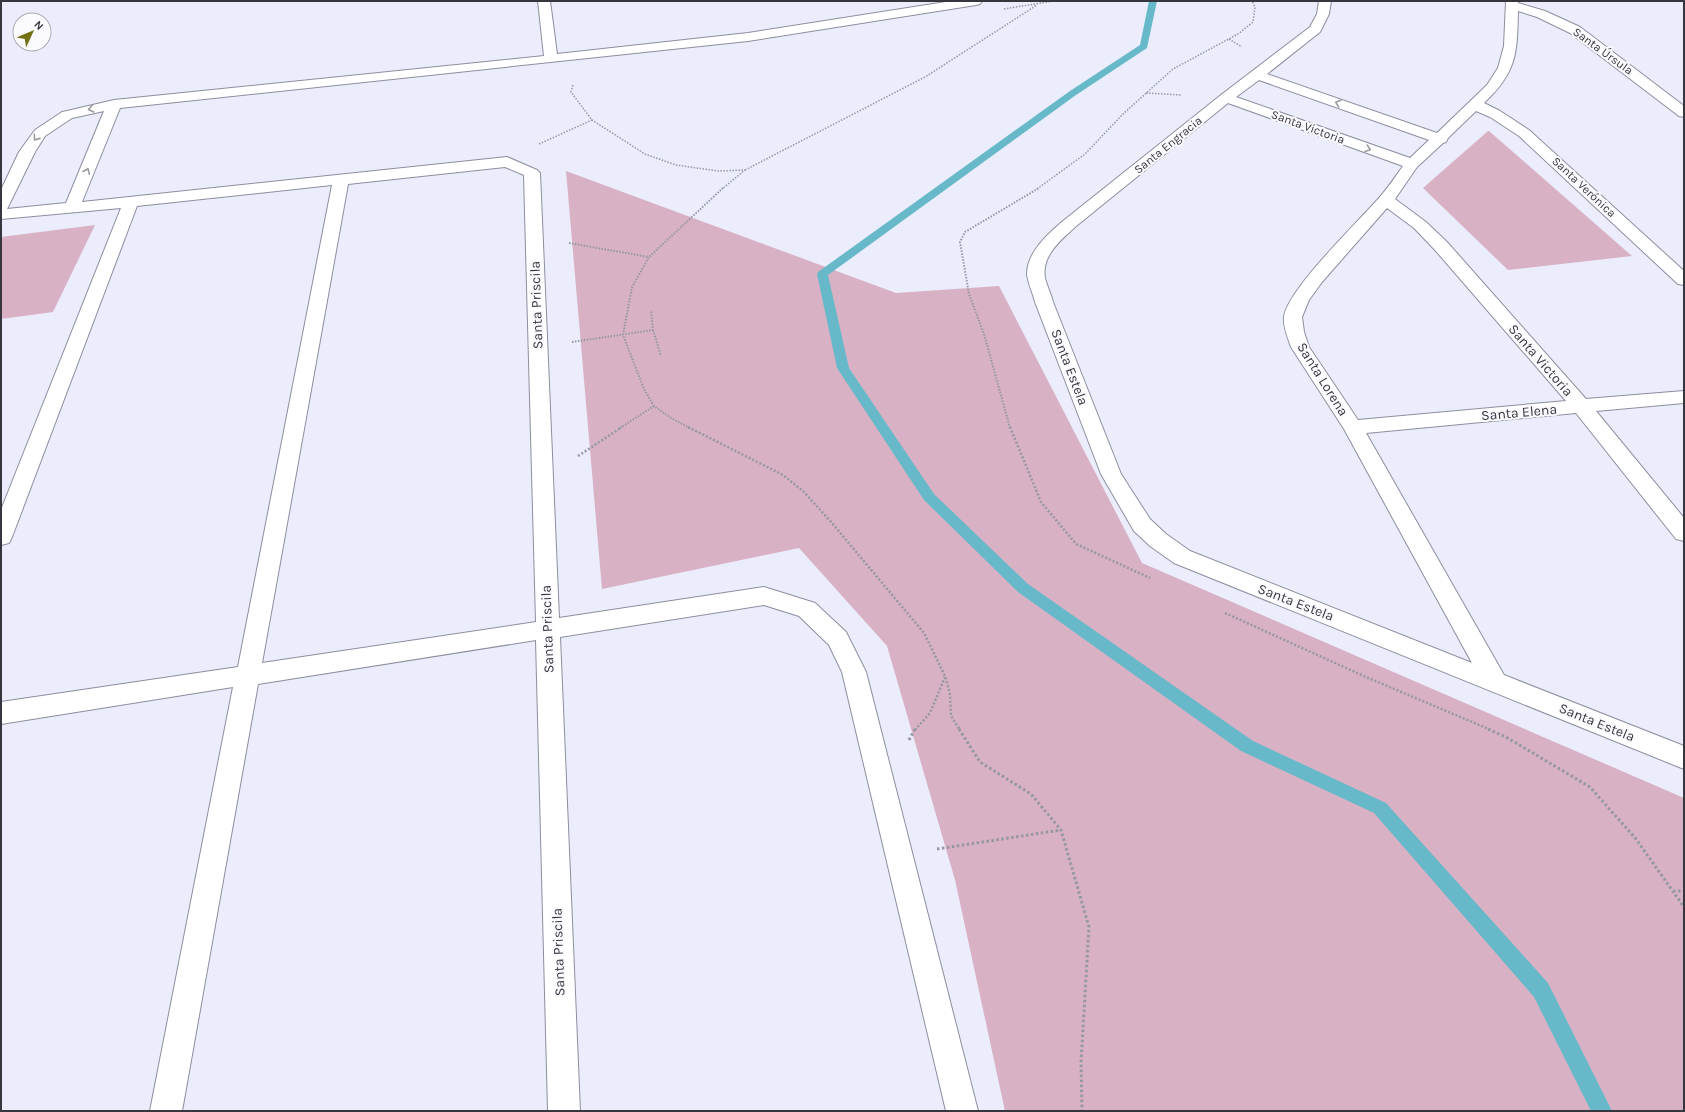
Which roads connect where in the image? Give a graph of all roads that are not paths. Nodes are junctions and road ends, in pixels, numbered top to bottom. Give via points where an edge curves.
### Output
1 (544, 1) edge
2 (976, 1) edge
3 (1325, 1) edge
4 (1512, 3) edge
5 (550, 60) junction
6 (1258, 76) junction
7 (1226, 98) junction
8 (114, 104) junction
9 (1476, 105) junction
10 (1684, 113) edge
11 (1440, 139) junction
12 (1412, 164) junction
13 (341, 180) junction
14 (1386, 200) junction
15 (131, 202) junction
16 (1, 206) edge
17 (72, 207) junction
18 (1, 214) edge
19 (1684, 280) edge
20 (1044, 302) joint
21 (1684, 397) edge
22 (1582, 406) junction
23 (1353, 427) junction
24 (1684, 533) edge
25 (1, 537) edge
26 (548, 629) junction
27 (248, 675) junction
28 (1494, 680) junction
29 (1, 713) edge
30 (1684, 758) edge
31 (166, 1111) edge
32 (564, 1111) edge
33 (962, 1111) edge

1 - 5 street
2 - 5 street via 748,37
3 - 6 street, Santa Engracia via 1323,14 1315,29
4 - 9 street, Santa Lorena via 1511,46 1505,68 1492,88
4 - 10 street, Santa Úrsula via 1575,30
5 - 8 street
6 - 7 street, Santa Engracia
11 -> 6 street
7 -> 12 street, Santa Victoria
7 - 20 street, Santa Engracia via 1050,242 1040,256 1036,274
8 -> 16 street via 67,115 40,132 27,152
17 -> 8 street
9 - 11 street, Santa Lorena
9 - 19 street, Santa Verónica via 1524,133
11 - 12 street, Santa Lorena
12 - 14 street, Santa Lorena
13 - 15 street
13 - 26 street, Santa Priscila via 507,162 532,173
13 - 27 street
14 - 22 street, Santa Victoria via 1420,225 1441,246
14 - 23 street, Santa Lorena via 1316,278 1300,300 1293,317 1300,346
15 - 17 street
15 - 25 street
17 - 18 street
20 - 28 street, Santa Estela via 1112,474 1142,525 1158,540 1182,557
21 - 22 street, Santa Elena
22 - 23 street, Santa Elena
22 - 24 street, Santa Victoria
23 - 28 street, Santa Lorena
26 - 27 street
26 - 32 street, Santa Priscila
26 - 33 street via 764,596 807,609 838,639 854,672
27 - 29 street
27 - 31 street
28 - 30 street, Santa Estela

